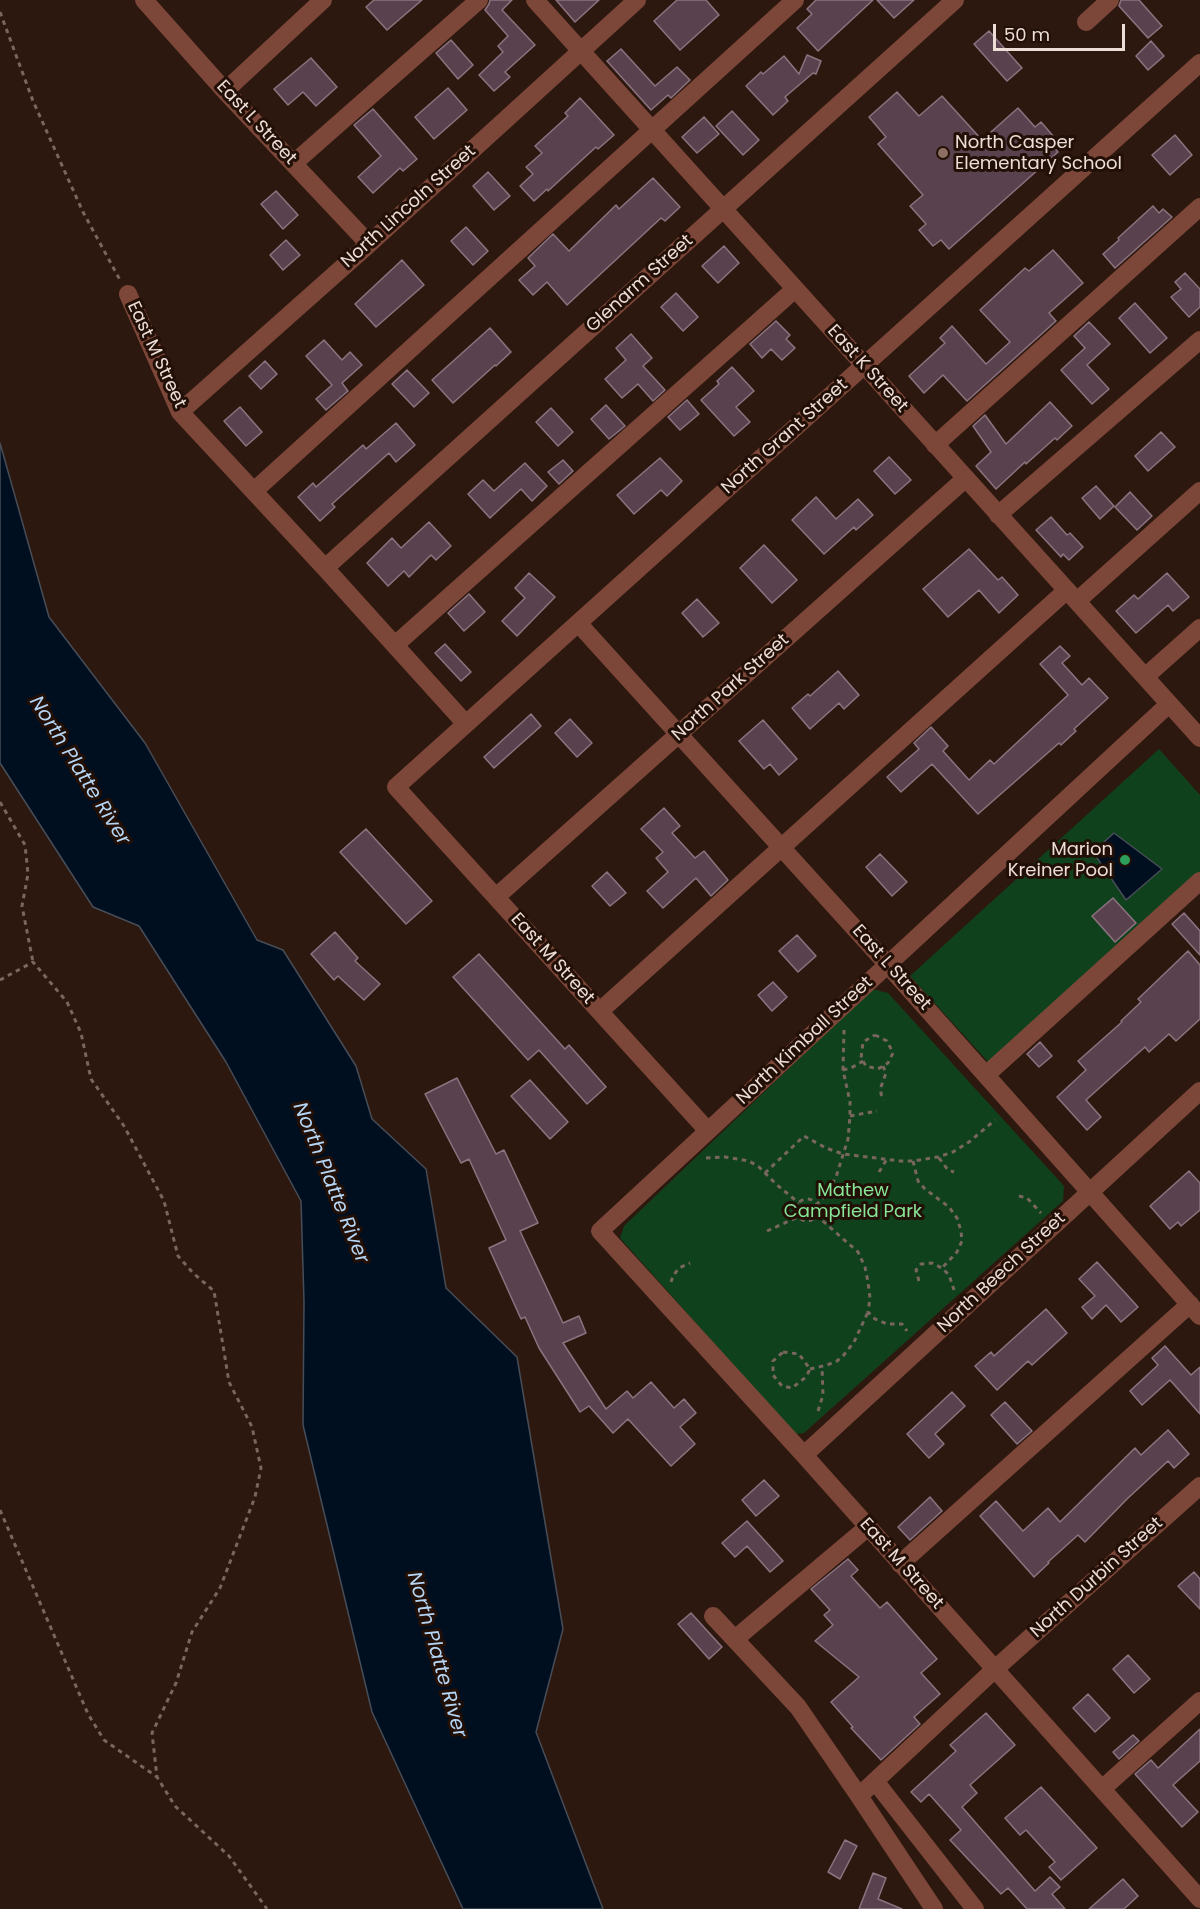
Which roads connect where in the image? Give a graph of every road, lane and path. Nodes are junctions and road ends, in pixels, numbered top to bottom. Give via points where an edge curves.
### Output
1 (323, 0) edge
2 (479, 0) edge
3 (535, 0) edge
4 (637, 0) edge
5 (795, 0) edge
6 (955, 0) edge
7 (1110, 0) edge
8 (155, 4) edge
9 (0, 12) edge
10 (1086, 22) dead end
11 (580, 51) junction
12 (1200, 63) edge
13 (225, 91) junction
14 (652, 130) junction
15 (294, 164) junction
16 (1200, 207) edge
17 (723, 210) junction
18 (369, 244) junction
19 (795, 289) junction
20 (128, 294) joint
21 (1200, 340) edge
22 (864, 366) junction
23 (180, 412) junction
24 (935, 445) junction
25 (966, 478) junction
26 (254, 491) junction
27 (1200, 491) edge
28 (998, 515) junction
29 (325, 568) junction
30 (1072, 596) junction
31 (578, 623) junction
32 (1200, 628) edge
33 (395, 645) junction
34 (1145, 677) junction
35 (1169, 704) junction
36 (466, 724) junction
37 (680, 734) junction
38 (1200, 738) edge
39 (396, 787) joint
40 (0, 802) edge
41 (782, 847) junction
42 (1200, 881) edge
43 (496, 897) junction
44 (33, 962) junction
45 (887, 964) junction
46 (0, 980) edge
47 (600, 1011) junction
48 (845, 1025) dead end
49 (863, 1061) junction
50 (883, 1066) junction
51 (843, 1070) junction
52 (986, 1075) junction
53 (1200, 1091) edge
54 (884, 1100) dead end
55 (876, 1111) dead end
56 (850, 1116) junction
57 (995, 1120) dead end
58 (708, 1131) junction
59 (843, 1154) junction
60 (938, 1157) junction
61 (705, 1158) dead end
62 (887, 1159) junction
63 (913, 1161) junction
64 (879, 1172) dead end
65 (954, 1172) dead end
66 (765, 1173) junction
67 (1090, 1192) junction
68 (1019, 1196) dead end
69 (798, 1203) junction
70 (816, 1205) junction
71 (1041, 1213) dead end
72 (816, 1215) junction
73 (798, 1217) junction
74 (600, 1231) joint
75 (767, 1231) dead end
76 (690, 1263) dead end
77 (942, 1268) junction
78 (919, 1281) dead end
79 (671, 1284) dead end
80 (954, 1290) dead end
81 (1195, 1310) edge
82 (868, 1312) junction
83 (907, 1331) dead end
84 (822, 1366) junction
85 (810, 1369) junction
86 (818, 1410) dead end
87 (804, 1455) junction
88 (1200, 1485) edge
89 (0, 1510) edge
90 (867, 1527) junction
91 (900, 1564) junction
92 (713, 1616) dead end
93 (735, 1639) junction
94 (995, 1670) junction
95 (1200, 1701) edge
96 (157, 1777) junction
97 (875, 1780) junction
98 (1102, 1789) junction
99 (859, 1796) junction
100 (1200, 1899) edge
101 (267, 1909) edge
102 (934, 1909) edge
103 (975, 1909) edge

1 - 13 street
2 - 15 street
3 - 11 street, East K Street
4 - 11 street, North Lincoln Street
5 - 14 street
6 - 17 street, Glenarm Street
7 - 10 street
8 - 13 street, East L Street
9 - 20 path, East M Street via 33,101 83,212
11 - 14 street, East K Street
11 - 18 street, North Lincoln Street
12 - 22 street, North Grant Street
13 - 15 street, East L Street
14 - 17 street, East K Street
14 - 26 street
15 - 18 street, East L Street
16 - 24 street
17 - 19 street, East K Street
17 - 29 street, Glenarm Street
18 - 23 street, North Lincoln Street
19 - 22 street, East K Street
19 - 33 street
20 - 23 street, East M Street
21 - 28 street
22 - 24 street, East K Street
22 - 31 street, North Grant Street
23 - 26 street, East M Street
24 - 25 street, East K Street
25 - 28 street, East K Street
25 - 37 street, North Park Street
26 - 29 street, East M Street
27 - 30 street
28 - 30 street, East K Street
29 - 33 street, East M Street
30 - 34 street, East K Street
30 - 41 street
31 - 36 street, North Grant Street
31 - 37 street, East L Street
32 - 34 street
33 - 36 street, East M Street
34 - 35 street, East K Street
35 - 38 street, East K Street
35 - 45 street, North Kimball Street
36 - 39 street, North Grant Street
37 - 41 street, East L Street
37 - 43 street, North Park Street
39 - 43 street, East M Street
40 - 44 path via 25,845 28,874 22,906
41 - 45 street, East L Street
41 - 47 street
42 - 52 street
43 - 47 street, East M Street
44 - 46 path
44 - 96 path via 67,1002 81,1034 91,1079 124,1126 164,1201 178,1256 214,1291 230,1382 252,1427 261,1468 255,1497 220,1588 192,1632 176,1683 152,1733
45 - 52 street, East L Street
45 - 58 street, North Kimball Street
47 - 58 street, East M Street
48 - 51 path
49 - 50 path via 866,1066
49 - 50 path via 863,1042 875,1035 887,1041 892,1053
49 - 51 path
50 - 54 path
51 - 56 path
52 - 67 street, East L Street
53 - 67 street, North Beech Street
55 - 56 path
56 - 59 path
57 - 60 path via 969,1142
58 - 74 street, North Kimball Street
59 - 62 path
59 - 66 path via 804,1136
59 - 70 path via 836,1178
60 - 63 path
60 - 65 path
61 - 66 path via 750,1161
62 - 63 path
62 - 64 path
63 - 77 path via 918,1181 949,1207 961,1231 957,1252
66 - 69 path
67 - 81 street, East L Street
67 - 87 street, North Beech Street
68 - 71 path via 1027,1198
69 - 70 path via 808,1199
69 - 73 path
70 - 72 path
72 - 73 path via 808,1221
72 - 82 path via 858,1252 868,1282
73 - 75 path
74 - 87 street, East M Street
76 - 79 path via 679,1268
77 - 78 path via 932,1263 921,1264 916,1270
77 - 80 path
81 - 91 street
82 - 83 path via 887,1324 902,1324
82 - 84 path via 843,1356
84 - 85 path
84 - 86 path via 823,1395
85 - 85 path via 799,1354 783,1352 773,1361 773,1375 782,1386 792,1388
87 - 90 street, East M Street
88 - 94 street, North Durbin Street
89 - 96 path via 88,1714 104,1740
90 - 91 street, East M Street
90 - 93 street
91 - 94 street, East M Street
92 - 93 street
93 - 99 street via 798,1707
94 - 97 street, North Durbin Street
94 - 98 street, East M Street
95 - 98 street
96 - 101 path via 175,1806 229,1856
97 - 99 street, North Durbin Street
97 - 103 street
98 - 100 street, East M Street
99 - 102 street

